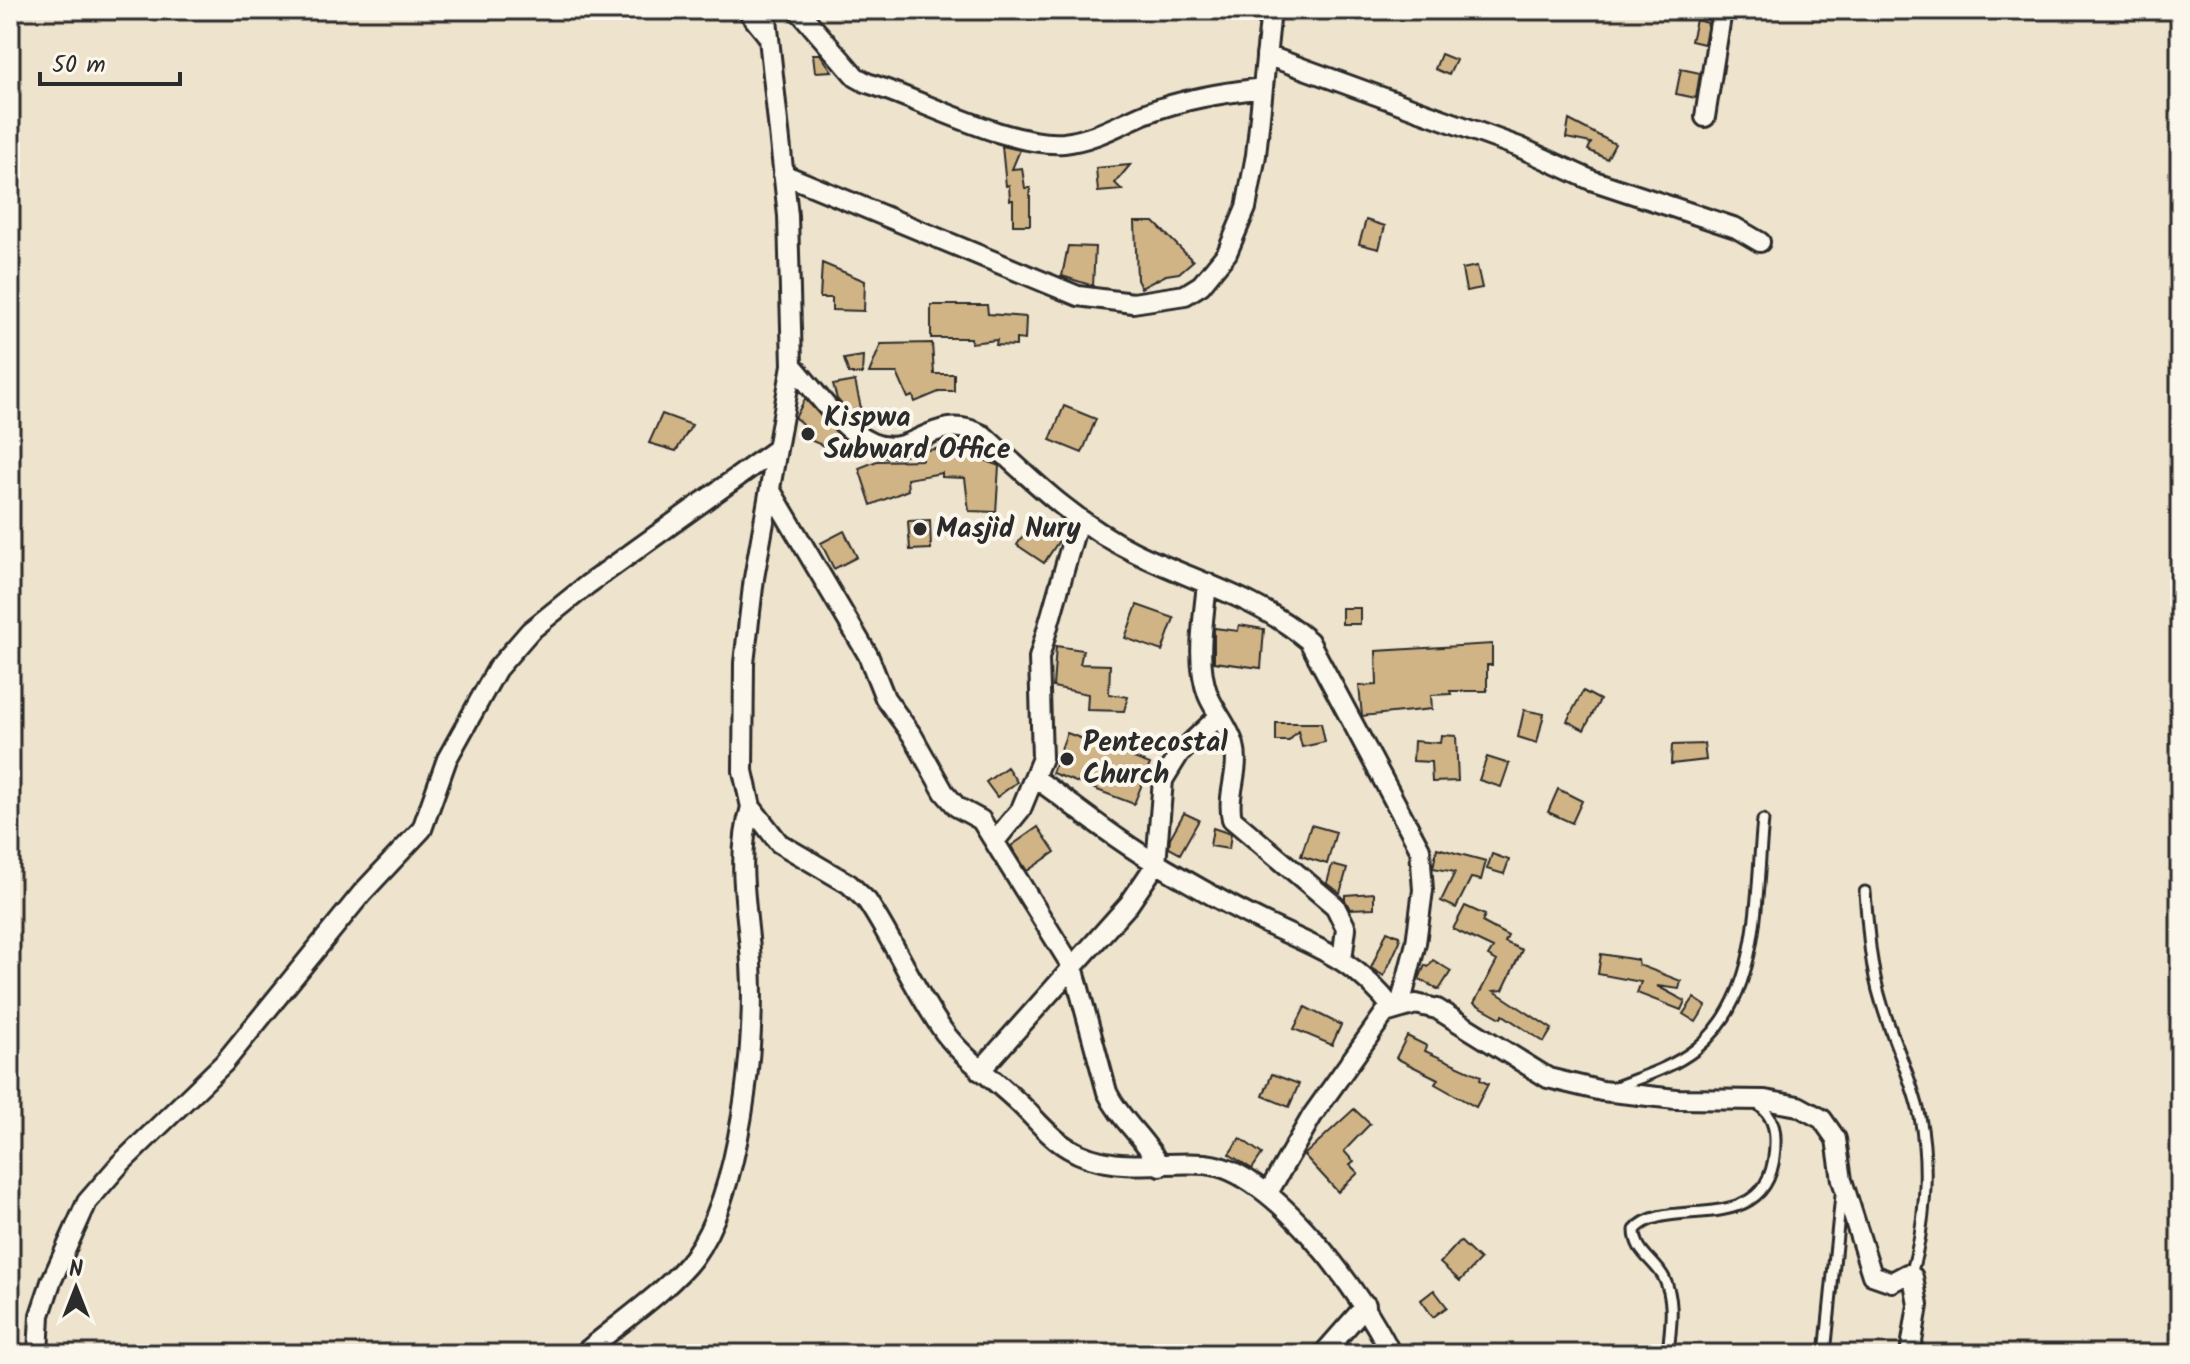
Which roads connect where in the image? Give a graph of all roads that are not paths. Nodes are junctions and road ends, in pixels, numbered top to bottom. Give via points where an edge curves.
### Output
1 (747, 10) edge
2 (766, 10) edge
3 (798, 10) edge
4 (1271, 10) edge
5 (1722, 10) edge
6 (768, 36) junction
7 (1266, 55) junction
8 (1263, 88) junction
9 (1705, 117) dead end
10 (783, 174) junction
11 (1760, 242) dead end
12 (792, 365) junction
13 (775, 450) junction
14 (770, 489) junction
15 (1078, 521) junction
16 (1207, 583) junction
17 (1219, 716) junction
18 (1035, 778) junction
19 (751, 807) junction
20 (1763, 820) dead end
21 (995, 841) junction
22 (1156, 864) junction
23 (1865, 892) dead end
24 (1342, 960) junction
25 (1074, 970) junction
26 (1396, 1008) junction
27 (980, 1071) junction
28 (1602, 1091) junction
29 (1749, 1099) junction
30 (1160, 1166) junction
31 (1842, 1180) junction
32 (1268, 1193) junction
33 (1911, 1275) junction
34 (1366, 1305) junction
35 (38, 1354) edge
36 (583, 1354) edge
37 (1323, 1354) edge
38 (1391, 1354) edge
39 (1668, 1354) edge
40 (1825, 1354) edge
41 (1910, 1354) edge

1 - 6 street
2 - 6 street
3 - 8 street via 856,77 1036,141 1088,138 1181,102
4 - 7 street
5 - 9 street
6 - 10 street
7 - 8 street
7 - 11 street via 1519,147 1591,180 1736,228
8 - 10 street via 1246,208 1227,253 1201,285 1163,301 1078,296
10 - 12 street
12 - 13 street
12 - 15 street via 864,439 892,448 943,427 965,426 983,435
13 - 14 street
13 - 35 street via 587,585 530,631 497,669 447,759 422,829 362,893 224,1063 87,1202 40,1315
14 - 19 street via 744,663 743,771
14 - 21 street via 868,655 885,698 944,792 957,807 981,820
15 - 16 street via 1133,552
15 - 18 street via 1039,658 1042,758
16 - 17 street via 1204,672
16 - 26 street via 1285,619 1309,641 1420,849 1423,890 1416,943
17 - 22 street via 1179,754 1163,780
17 - 24 street via 1234,744 1232,819 1335,906 1346,928
18 - 21 street via 1021,809
18 - 22 street
19 - 27 street via 779,843 849,884 867,901 946,1034
19 - 36 street via 742,857 751,961 749,1055 730,1174 693,1259
20 - 28 lane via 1748,960 1732,1008 1697,1048 1659,1071
21 - 25 street
22 - 24 street
22 - 25 street
23 - 33 lane via 1880,999 1920,1115 1925,1150 1922,1235
24 - 26 street
25 - 27 street
25 - 30 street via 1107,1092
26 - 28 street via 1416,1004 1437,1009 1548,1078
26 - 32 street via 1385,1013 1312,1116
27 - 30 street via 1067,1148 1110,1164
28 - 29 street
29 - 31 street via 1798,1106 1822,1119 1836,1139
29 - 39 lane via 1769,1115 1775,1134 1770,1170 1759,1191 1737,1207 1659,1219 1635,1230 1640,1250 1663,1276 1672,1302
30 - 32 street via 1207,1164
31 - 33 street via 1872,1275 1892,1282
31 - 40 lane
32 - 34 street
33 - 41 street via 1918,1305
34 - 37 street
34 - 38 street

